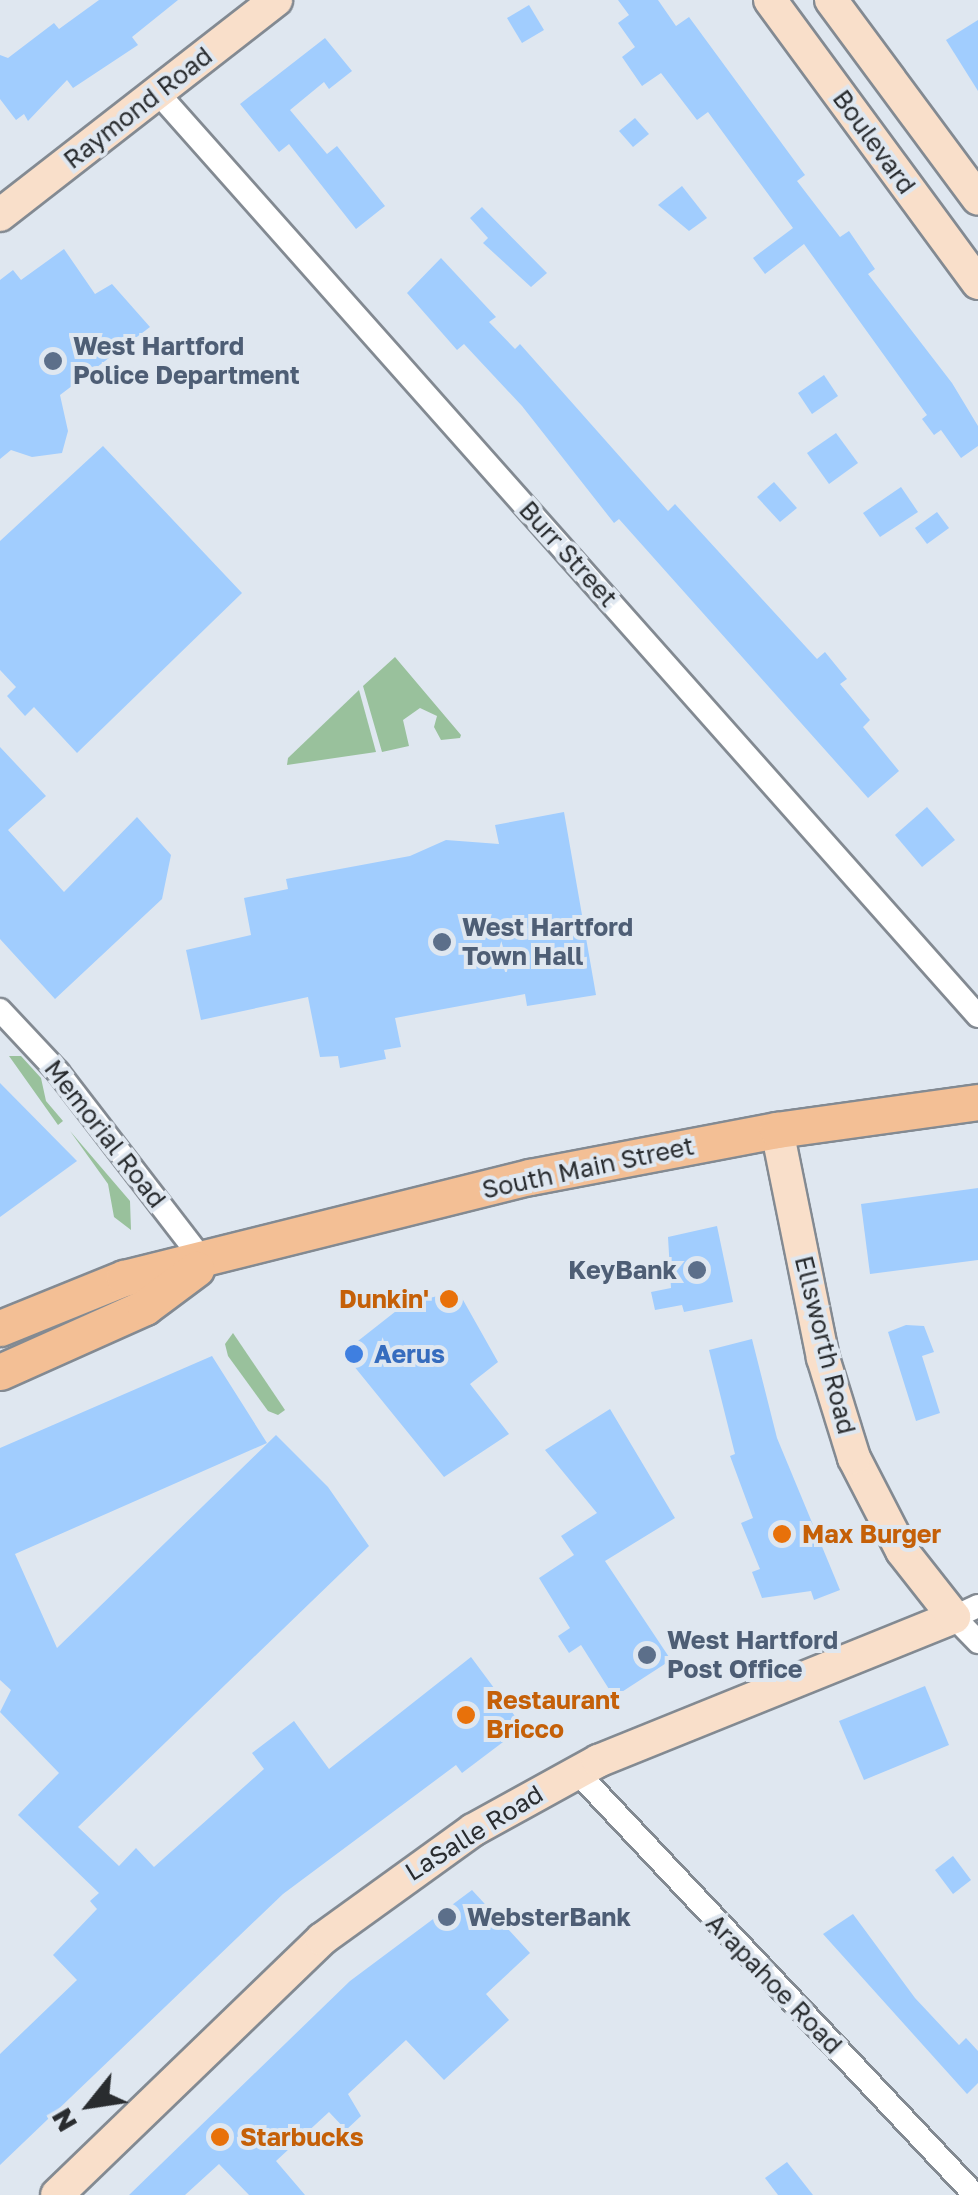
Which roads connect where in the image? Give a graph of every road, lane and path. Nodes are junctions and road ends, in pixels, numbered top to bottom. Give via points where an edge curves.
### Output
1 (276, 0) edge
2 (770, 0) edge
3 (831, 0) edge
4 (868, 49) junction
5 (827, 78) junction
6 (157, 92) junction
7 (978, 199) edge
8 (0, 215) edge
9 (978, 283) edge
10 (0, 1010) edge
11 (978, 1016) edge
12 (978, 1102) edge
13 (778, 1130) junction
14 (205, 1262) junction
15 (0, 1328) edge
16 (0, 1372) edge
17 (966, 1611) edge
18 (978, 1642) edge
19 (576, 1771) junction
20 (57, 2195) edge
21 (974, 2195) edge

1 - 6 street, Raymond Road
2 - 5 street, Boulevard
3 - 4 street, Boulevard
4 - 5 street
4 - 7 street, Boulevard
5 - 9 street, Boulevard
6 - 8 street, Raymond Road
6 - 11 street, Burr Street
10 - 14 street, Memorial Road via 58,1072
12 - 13 main road, South Main Street
13 - 14 main road, South Main Street via 530,1177
13 - 17 street, Ellsworth Road via 823,1358 854,1458 902,1551
14 - 15 main road, South Main Street via 124,1278
14 - 16 main road, South Main Street via 145,1307
17 - 18 street, Ellsworth Road
17 - 19 street, LaSalle Road
19 - 20 street, LaSalle Road via 366,1901
19 - 21 street, Arapahoe Road

